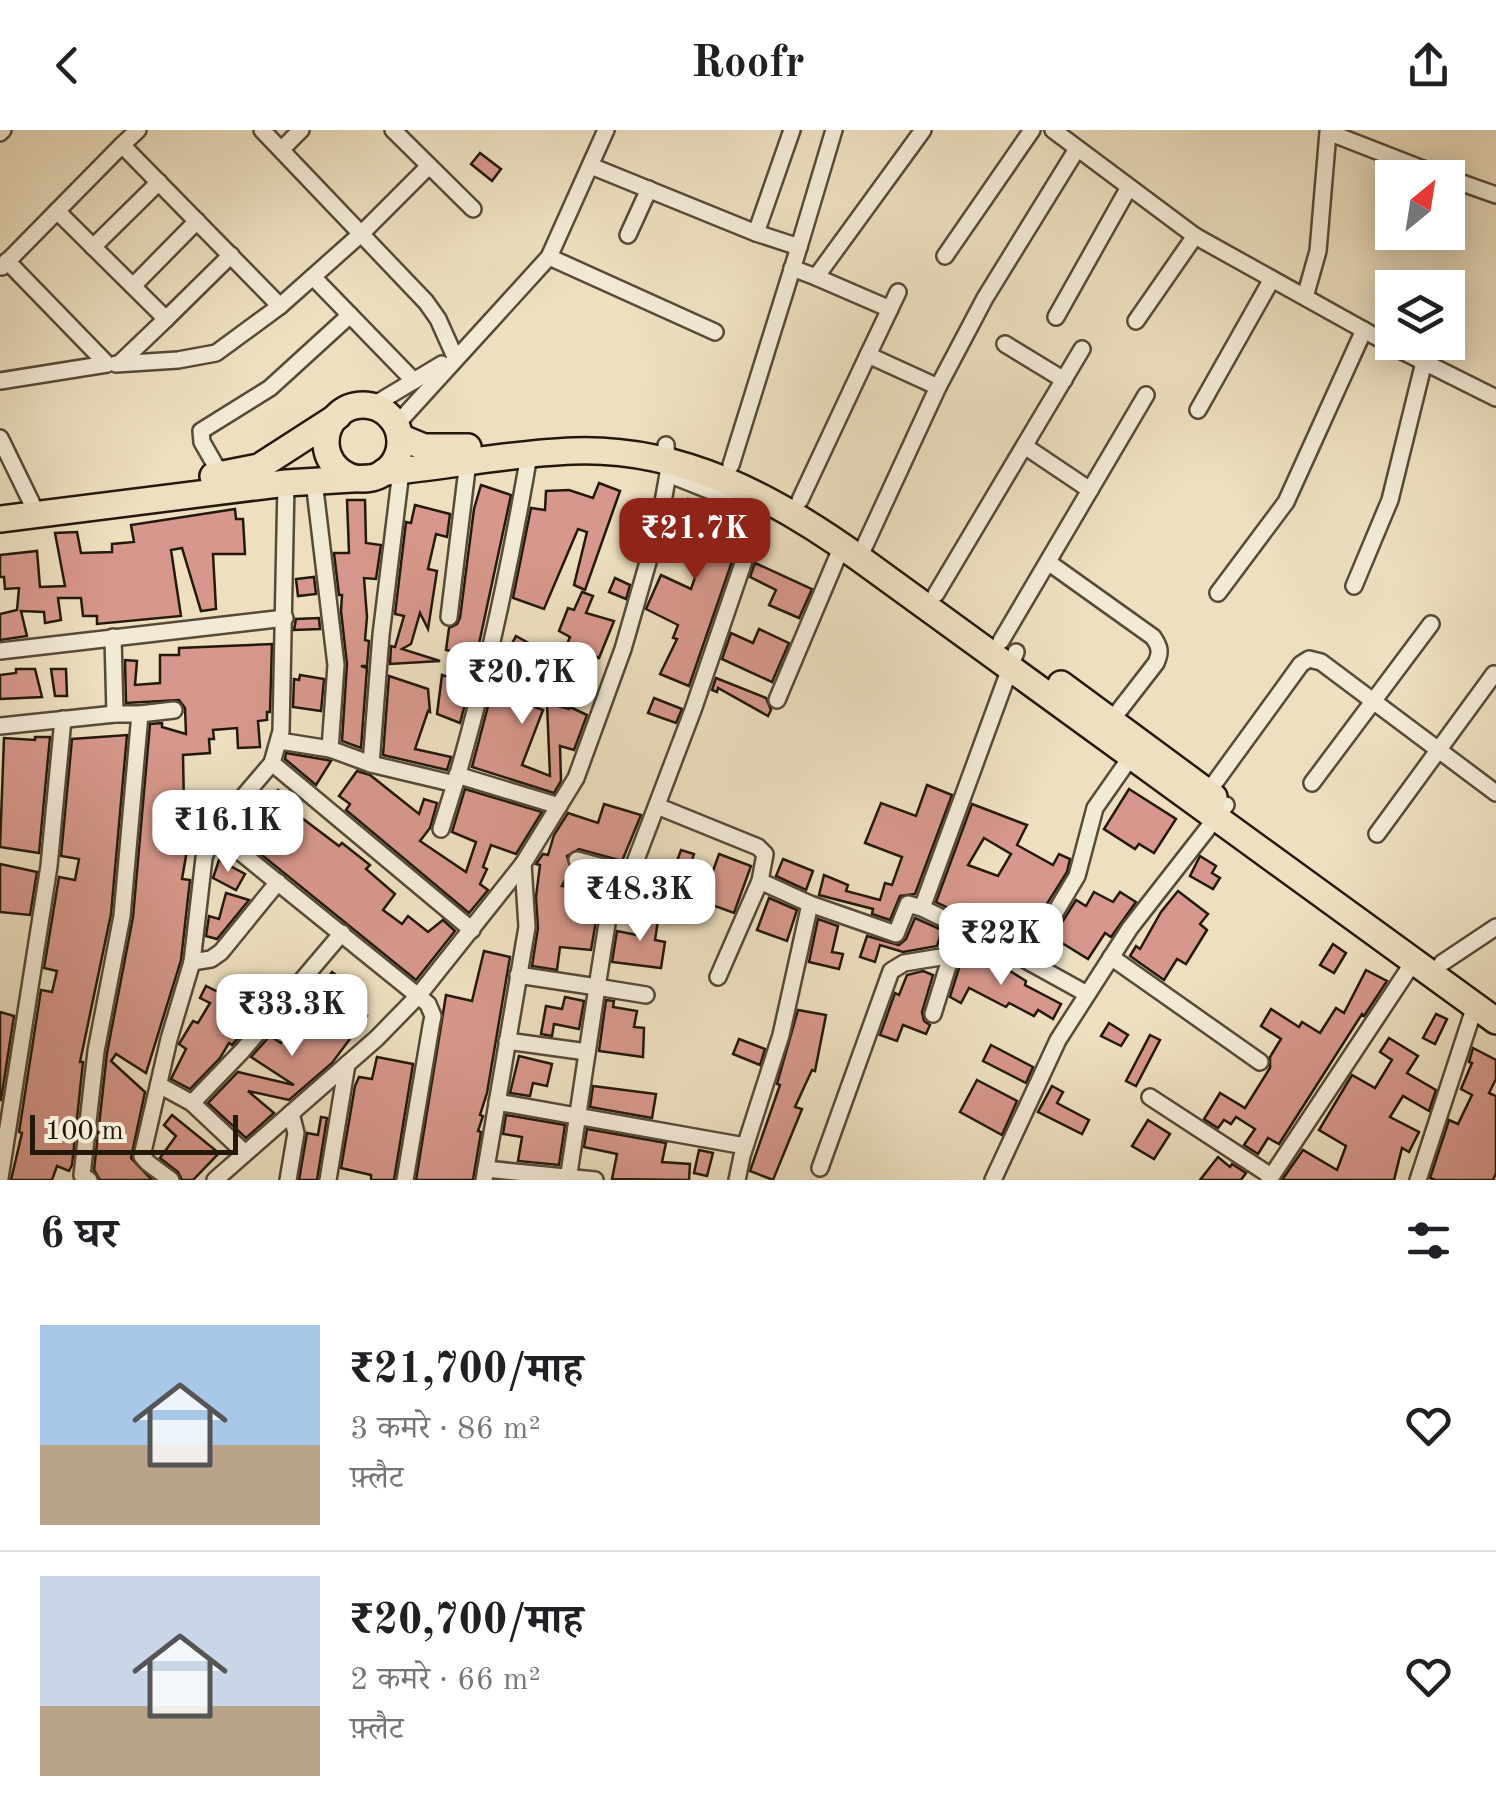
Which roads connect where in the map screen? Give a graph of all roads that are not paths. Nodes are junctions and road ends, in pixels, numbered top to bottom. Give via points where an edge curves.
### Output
1 (138, 130) edge
2 (262, 130) edge
3 (301, 130) edge
4 (394, 130) edge
5 (606, 130) edge
6 (792, 130) edge
7 (834, 130) edge
8 (922, 130) edge
9 (1032, 130) edge
10 (1054, 130) edge
11 (122, 145) junction
12 (282, 149) junction
13 (1076, 149) junction
14 (1400, 160) edge
15 (428, 166) junction
16 (591, 166) junction
17 (159, 182) junction
18 (1465, 184) edge
19 (1128, 188) junction
20 (649, 189) junction
21 (1496, 195) edge
22 (473, 209) dead end
23 (57, 211) junction
24 (197, 221) junction
25 (756, 233) junction
26 (362, 234) junction
27 (628, 236) dead end
28 (1194, 236) junction
29 (93, 247) junction
30 (799, 247) junction
31 (231, 256) junction
32 (945, 256) dead end
33 (549, 257) junction
34 (4, 265) edge
35 (792, 268) junction
36 (816, 276) junction
37 (313, 277) junction
38 (1272, 279) junction
39 (132, 286) junction
40 (898, 292) dead end
41 (1304, 296) junction
42 (280, 306) junction
43 (890, 309) junction
44 (350, 315) junction
45 (1056, 318) dead end
46 (166, 319) junction
47 (1136, 321) dead end
48 (1364, 330) junction
49 (716, 332) dead end
50 (1004, 344) dead end
51 (1082, 348) dead end
52 (868, 354) junction
53 (454, 357) junction
54 (1424, 362) junction
55 (114, 364) junction
56 (1064, 380) junction
57 (0, 381) edge
58 (414, 381) junction
59 (938, 387) junction
60 (1146, 395) dead end
61 (1496, 398) edge
62 (372, 406) junction
63 (1198, 410) dead end
64 (338, 416) junction
65 (398, 431) junction
66 (0, 438) edge
67 (1026, 447) junction
68 (529, 455) junction
69 (468, 460) junction
70 (667, 460) junction
71 (730, 465) junction
72 (385, 474) junction
73 (221, 475) junction
74 (314, 481) junction
75 (286, 483) junction
76 (1090, 490) junction
77 (766, 497) junction
78 (800, 500) junction
79 (0, 503) edge
80 (34, 506) junction
81 (0, 519) edge
82 (856, 549) junction
83 (1048, 562) junction
84 (1354, 586) dead end
85 (1218, 593) dead end
86 (936, 594) junction
87 (449, 617) dead end
88 (286, 618) junction
89 (1431, 624) dead end
90 (113, 637) junction
91 (0, 651) edge
92 (1009, 653) junction
93 (1494, 674) edge
94 (777, 700) dead end
95 (1373, 700) junction
96 (174, 710) dead end
97 (115, 714) junction
98 (140, 714) junction
99 (63, 719) junction
100 (1111, 721) junction
101 (0, 726) edge
102 (280, 741) junction
103 (330, 750) junction
104 (1439, 750) junction
105 (1130, 758) junction
106 (272, 763) junction
107 (372, 764) junction
108 (456, 780) junction
109 (1312, 783) dead end
110 (1496, 794) edge
111 (559, 806) junction
112 (657, 806) junction
113 (1217, 806) junction
114 (441, 829) dead end
115 (214, 831) junction
116 (1378, 834) dead end
117 (577, 860) dead end
118 (523, 864) junction
119 (760, 881) junction
120 (278, 882) junction
121 (628, 886) dead end
122 (810, 904) junction
123 (922, 908) junction
124 (1496, 927) edge
125 (472, 930) junction
126 (342, 933) junction
127 (1002, 947) junction
128 (952, 953) junction
129 (1111, 957) junction
130 (1414, 961) junction
131 (192, 962) junction
132 (1442, 964) junction
133 (518, 975) junction
134 (718, 977) dead end
135 (598, 987) junction
136 (1087, 994) junction
137 (646, 995) dead end
138 (418, 996) junction
139 (1489, 1010) edge
140 (933, 1014) dead end
141 (507, 1041) junction
142 (587, 1052) junction
143 (1260, 1062) dead end
144 (347, 1064) junction
145 (159, 1084) junction
146 (1150, 1097) dead end
147 (497, 1102) junction
148 (192, 1103) junction
149 (291, 1113) junction
150 (578, 1114) junction
151 (744, 1146) junction
152 (237, 1165) edge
153 (820, 1168) dead end
154 (485, 1174) edge
155 (0, 1178) edge
156 (84, 1178) edge
157 (568, 1178) edge
158 (1270, 1178) edge
159 (171, 1180) edge
160 (215, 1180) edge
161 (288, 1180) edge
162 (328, 1180) edge
163 (405, 1180) edge
164 (595, 1180) edge
165 (737, 1180) edge
166 (993, 1180) edge
167 (1418, 1180) edge

1 - 11 street
2 - 12 street
3 - 12 street
4 - 15 street
5 - 16 street
6 - 25 street
7 - 30 street
8 - 36 street
9 - 32 street
10 - 13 street
11 - 17 street
11 - 23 street
12 - 26 street
13 - 19 street
13 - 59 street
14 - 41 street via 1328,132 1320,238
15 - 22 street
15 - 26 street
16 - 20 street
16 - 33 street
17 - 24 street
17 - 29 street
18 - 21 street
19 - 28 street
19 - 45 street
20 - 25 street
20 - 27 street
23 - 29 street
23 - 34 street
24 - 31 street
24 - 39 street
25 - 30 street
26 - 37 street
26 - 53 street via 426,302
28 - 38 street
28 - 47 street
29 - 39 street
30 - 35 street
31 - 42 street
31 - 46 street
33 - 49 street
33 - 53 street
34 - 55 street
35 - 36 street
35 - 71 street
36 - 43 street
37 - 42 street
37 - 44 street
38 - 41 street
38 - 63 street
39 - 46 street
40 - 43 street
41 - 48 street
42 - 55 street via 216,353
43 - 52 street
44 - 58 street
44 - 73 street via 270,388 201,431
46 - 55 street
48 - 54 street
48 - 85 street via 1286,502
50 - 56 street
51 - 56 street
52 - 59 street
52 - 78 street
53 - 58 street
53 - 65 street
54 - 61 street
54 - 84 street via 1390,500
55 - 57 street
56 - 67 street
58 - 62 street
59 - 82 street
60 - 76 street
62 - 64 main road
62 - 65 main road
64 - 72 main road via 327,436 330,458 346,475
64 - 73 main road via 259,467
65 - 70 main road via 424,448 443,449 616,436
65 - 72 main road via 397,457
66 - 80 street
67 - 76 street
67 - 86 street
68 - 69 main road
68 - 70 main road via 616,451
68 - 108 street via 492,649
69 - 72 main road
69 - 87 street
70 - 71 main road
70 - 77 main road
70 - 111 street via 659,524 623,649 576,778
71 - 77 main road
72 - 74 main road
72 - 107 street
73 - 80 main road
74 - 75 main road
74 - 103 street via 336,664
75 - 80 main road
75 - 88 street
76 - 83 street
77 - 78 main road
77 - 82 main road
77 - 112 street
78 - 82 main road
79 - 80 main road
80 - 81 main road
82 - 86 main road
82 - 92 main road
82 - 94 street
83 - 92 street
83 - 100 street via 1158,644 1156,663
86 - 92 main road
88 - 90 street
88 - 102 street
89 - 95 street
90 - 91 street
90 - 97 street
92 - 100 main road
92 - 105 main road
92 - 123 street
93 - 104 street
95 - 104 street
95 - 109 street
95 - 113 street via 1321,662 1301,664
96 - 98 street
97 - 98 street
97 - 99 street
98 - 156 street via 122,916 96,1051
99 - 101 street
99 - 155 street via 50,866
100 - 113 main road
102 - 103 street
102 - 106 street
103 - 107 street
104 - 110 street
104 - 116 street
105 - 113 main road
105 - 127 street via 1091,818 1078,876 1059,910 1030,937
106 - 115 street
106 - 125 street
107 - 108 street
108 - 111 street
108 - 114 street
111 - 118 street
112 - 117 street via 630,870
112 - 119 street via 758,847 765,854
113 - 129 street
113 - 130 main road
113 - 132 main road
115 - 120 street
115 - 131 street via 204,858
118 - 125 street
118 - 133 street via 527,928
119 - 122 street
119 - 134 street
120 - 126 street
120 - 131 street via 221,952
121 - 135 street via 609,911
122 - 123 street via 896,934 908,904
122 - 151 street via 782,1035
123 - 127 street
124 - 132 street
125 - 138 street
126 - 138 street
126 - 148 street
127 - 128 street
127 - 136 street
128 - 140 street
128 - 153 street via 891,971
129 - 136 street
129 - 143 street
130 - 139 main road
130 - 158 street
131 - 145 street
132 - 139 main road
133 - 135 street
133 - 141 street
135 - 137 street
135 - 142 street
136 - 166 street
138 - 144 street
138 - 163 street via 432,1016
139 - 167 street
141 - 142 street
141 - 147 street
142 - 150 street
144 - 149 street
144 - 162 street
145 - 148 street
145 - 159 street via 142,1156
146 - 158 street
147 - 150 street
147 - 154 street
148 - 152 street
149 - 152 street
149 - 161 street via 296,1133
150 - 151 street
150 - 157 street
151 - 165 street
152 - 160 street
154 - 157 street
157 - 164 street

